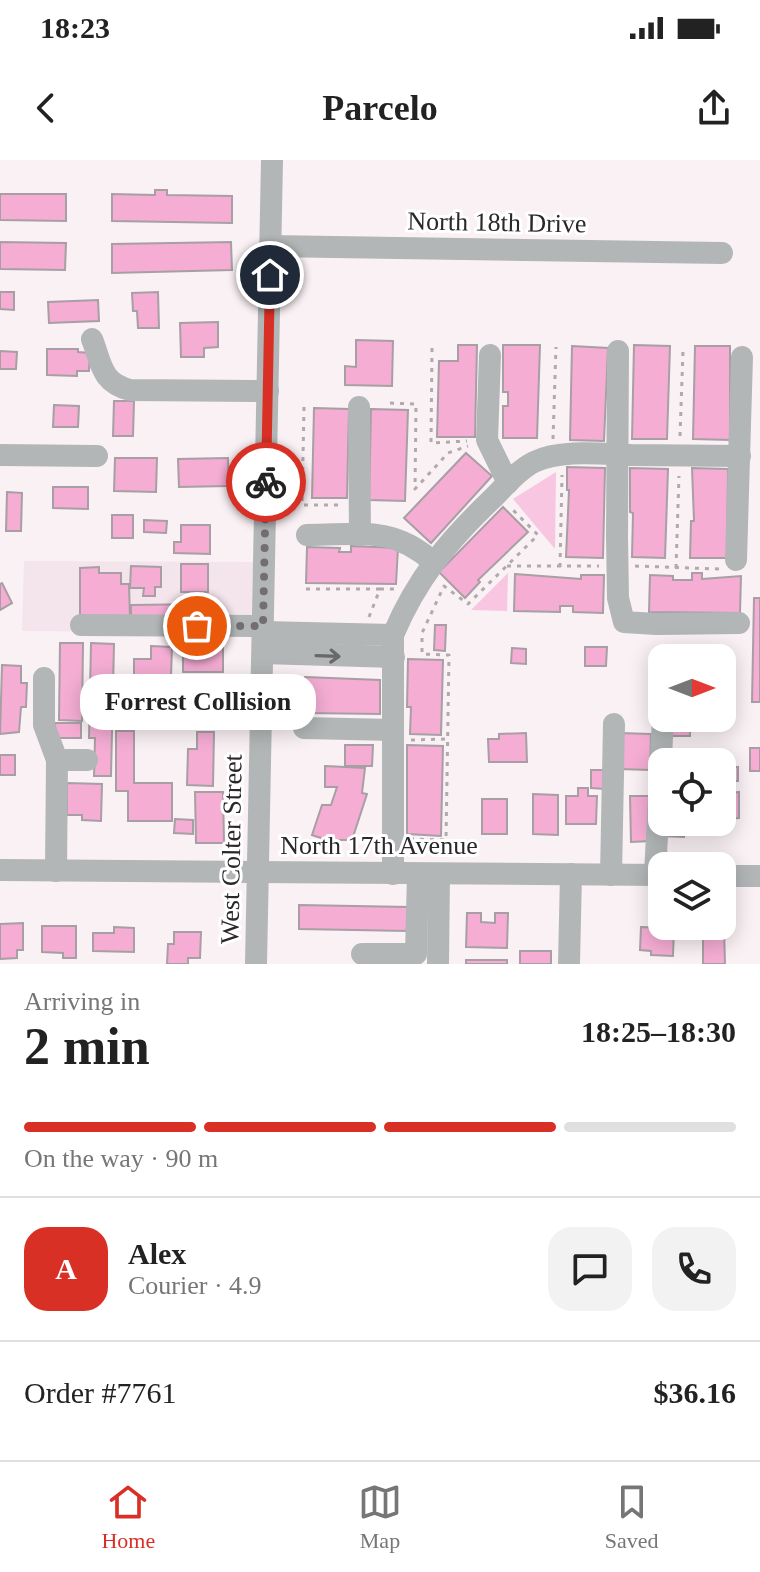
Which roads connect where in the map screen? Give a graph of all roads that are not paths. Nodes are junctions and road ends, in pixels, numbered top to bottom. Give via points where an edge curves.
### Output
1 (272, 160) edge
2 (270, 246) junction
3 (722, 253) dead end
4 (92, 339) dead end
5 (618, 351) dead end
6 (490, 355) dead end
7 (742, 357) dead end
8 (268, 391) junction
9 (359, 407) dead end
10 (0, 455) edge
11 (615, 455) junction
12 (97, 456) dead end
13 (740, 456) junction
14 (503, 488) junction
15 (307, 535) dead end
16 (360, 535) junction
17 (433, 562) junction
18 (732, 565) road end
19 (739, 623) dead end
20 (81, 625) dead end
21 (393, 635) junction
22 (263, 637) junction
23 (394, 657) junction
24 (44, 678) dead end
25 (302, 723) road end
26 (614, 724) dead end
27 (663, 732) edge
28 (393, 735) junction
29 (57, 760) junction
30 (87, 760) dead end
31 (660, 852) edge
32 (0, 870) edge
33 (56, 871) junction
34 (258, 873) junction
35 (393, 874) junction
36 (428, 874) junction
37 (571, 874) junction
38 (611, 875) junction
39 (648, 875) edge
40 (736, 876) edge
41 (760, 876) edge
42 (362, 954) dead end
43 (256, 964) edge
44 (438, 964) edge
45 (569, 964) edge

1 - 2 street, West Colter Street
2 - 3 street, North 18th Drive
2 - 8 street, West Colter Street
4 - 8 street via 107,380 117,387
5 - 11 street
6 - 14 street via 487,440
7 - 13 street
8 - 22 street, West Colter Street
9 - 16 street
10 - 12 street
11 - 13 street
11 - 14 street via 535,462
11 - 19 street via 618,598 624,622
13 - 18 street
14 - 17 street
15 - 16 street
16 - 17 street via 392,536
17 - 21 street
20 - 22 street
21 - 22 street
21 - 23 street
22 -> 23 street
22 - 34 street, West Colter Street
23 - 28 street
24 - 29 street via 44,725
25 - 28 street
26 - 38 street
27 - 31 street
28 - 35 street
29 - 30 street
29 - 33 street
32 - 33 street, North 17th Avenue
33 - 34 street, North 17th Avenue
34 - 35 street, North 17th Avenue
34 - 43 street, West Colter Street
35 - 36 street, North 17th Avenue
36 - 37 street, North 17th Avenue
36 - 42 street via 416,954
36 - 44 street
37 - 38 street, North 17th Avenue
37 - 45 street
38 - 39 street, North 17th Avenue
40 - 41 street

